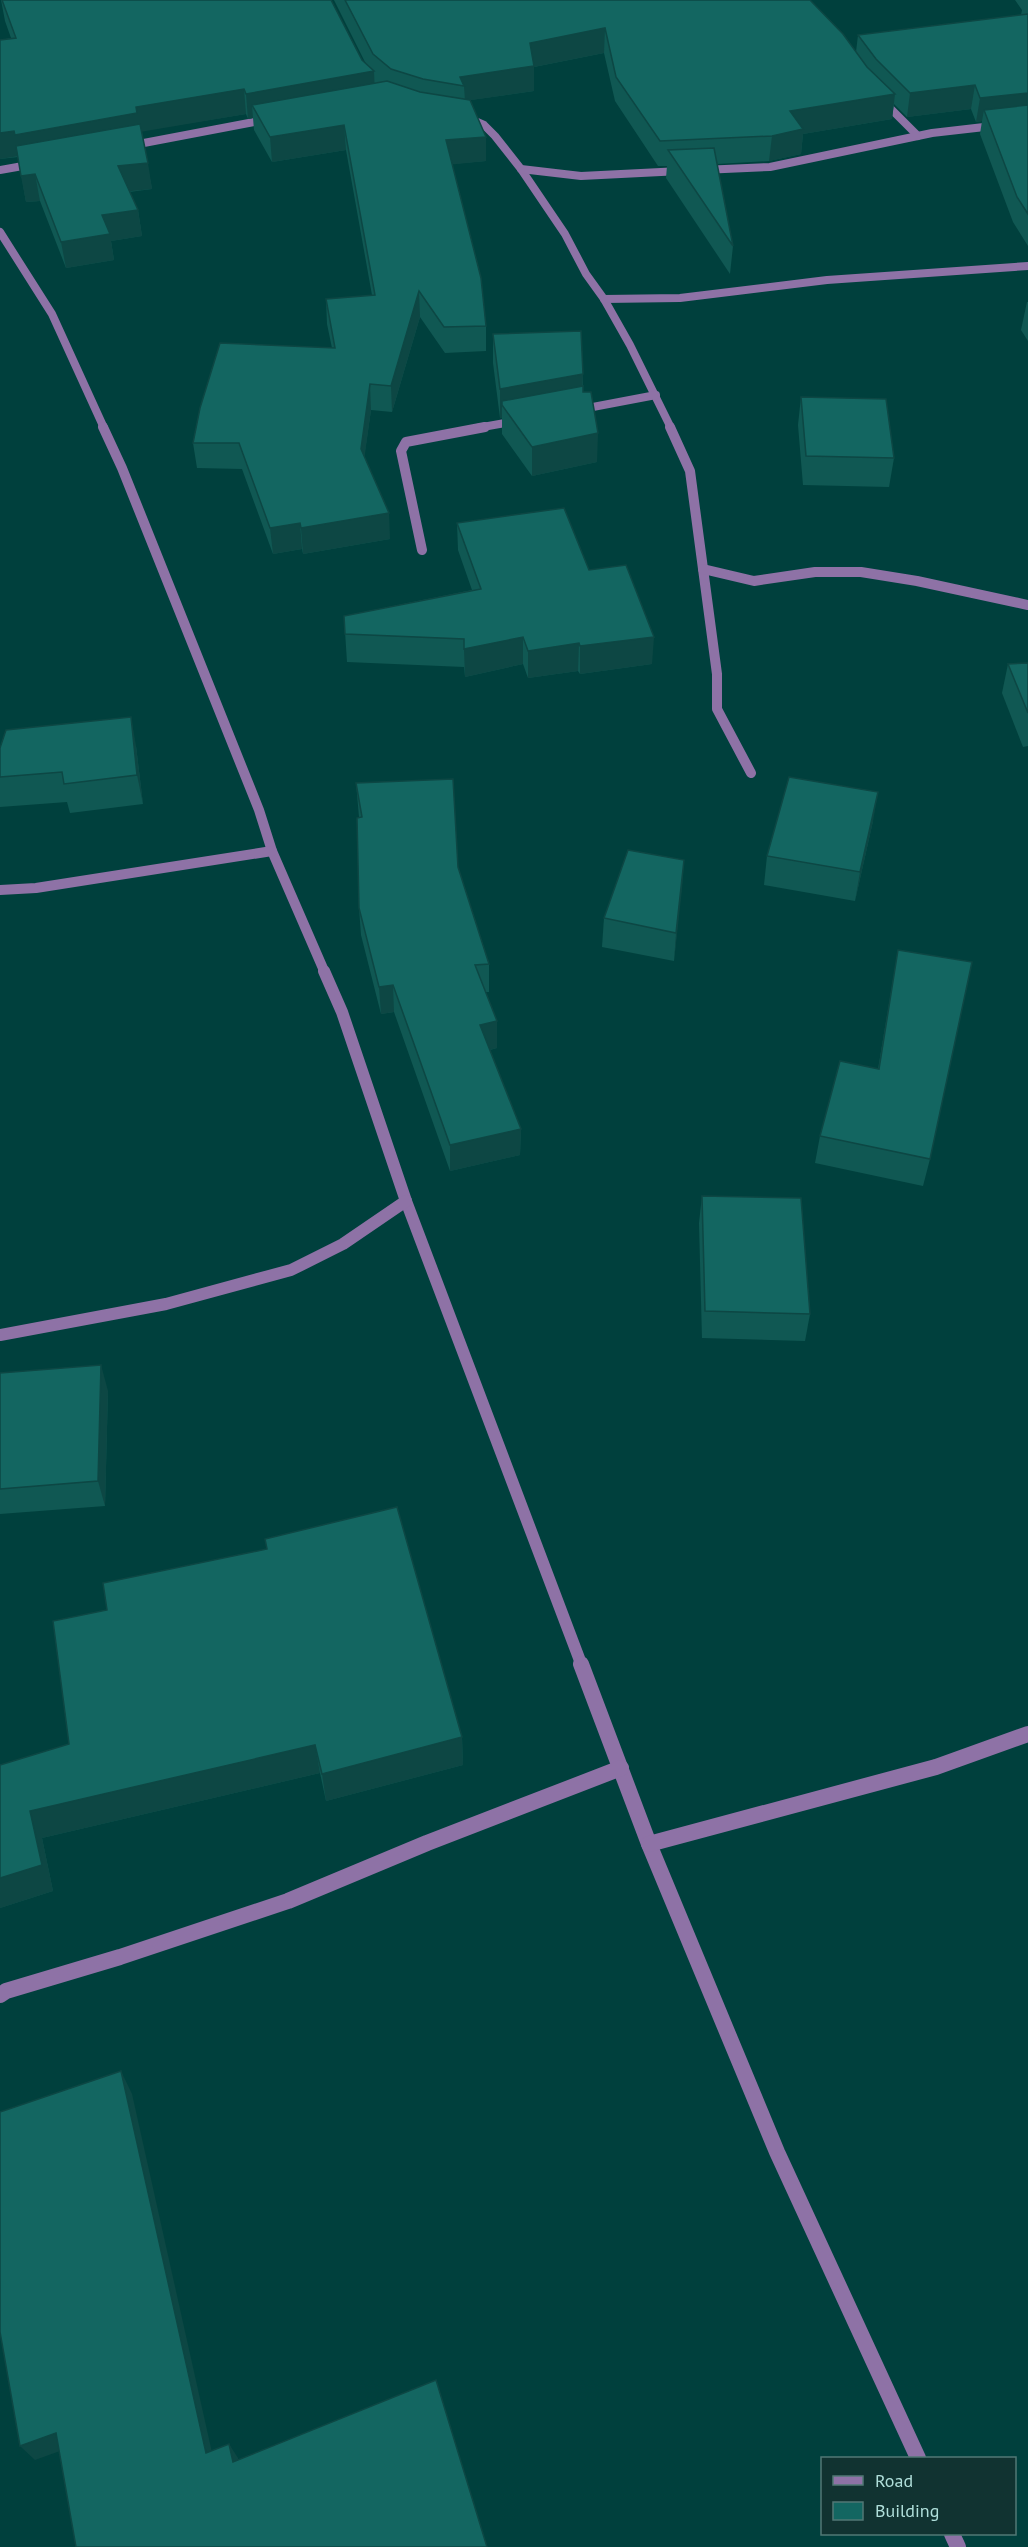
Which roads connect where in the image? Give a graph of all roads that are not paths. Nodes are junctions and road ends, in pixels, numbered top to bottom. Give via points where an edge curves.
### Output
1 (877, 95) edge
2 (452, 114) edge
3 (284, 116) edge
4 (1028, 122) edge
5 (918, 136) junction
6 (120, 148) edge
7 (42, 162) edge
8 (521, 169) junction
9 (0, 170) edge
10 (0, 232) edge
11 (1028, 266) edge
12 (604, 299) junction
13 (656, 395) junction
14 (565, 412) edge
15 (531, 418) edge
16 (422, 550) dead end
17 (703, 569) junction
18 (1028, 605) edge
19 (751, 773) dead end
20 (272, 851) junction
21 (0, 890) edge
22 (406, 1201) junction
23 (0, 1335) edge
24 (1028, 1734) edge
25 (621, 1768) junction
26 (649, 1844) junction
27 (0, 1995) edge
28 (918, 2457) edge

1 - 5 street
2 - 8 street via 484,125
3 - 6 street
4 - 5 street
5 - 8 street via 770,167 581,176
7 - 9 street
8 - 12 street
10 - 20 street via 52,314 122,468
11 - 12 street via 827,280 680,298
12 - 13 street
13 - 14 street
13 - 17 street via 690,471
15 - 16 street via 406,442 400,452
17 - 18 street via 754,581 815,572 861,572
17 - 19 street via 717,674 717,709
20 - 21 street
20 - 22 street via 342,1012
22 - 23 street via 343,1244 291,1270 166,1304
22 - 25 street
24 - 26 street via 936,1767
25 - 26 street
25 - 27 street via 288,1901
26 - 28 street via 777,2152

